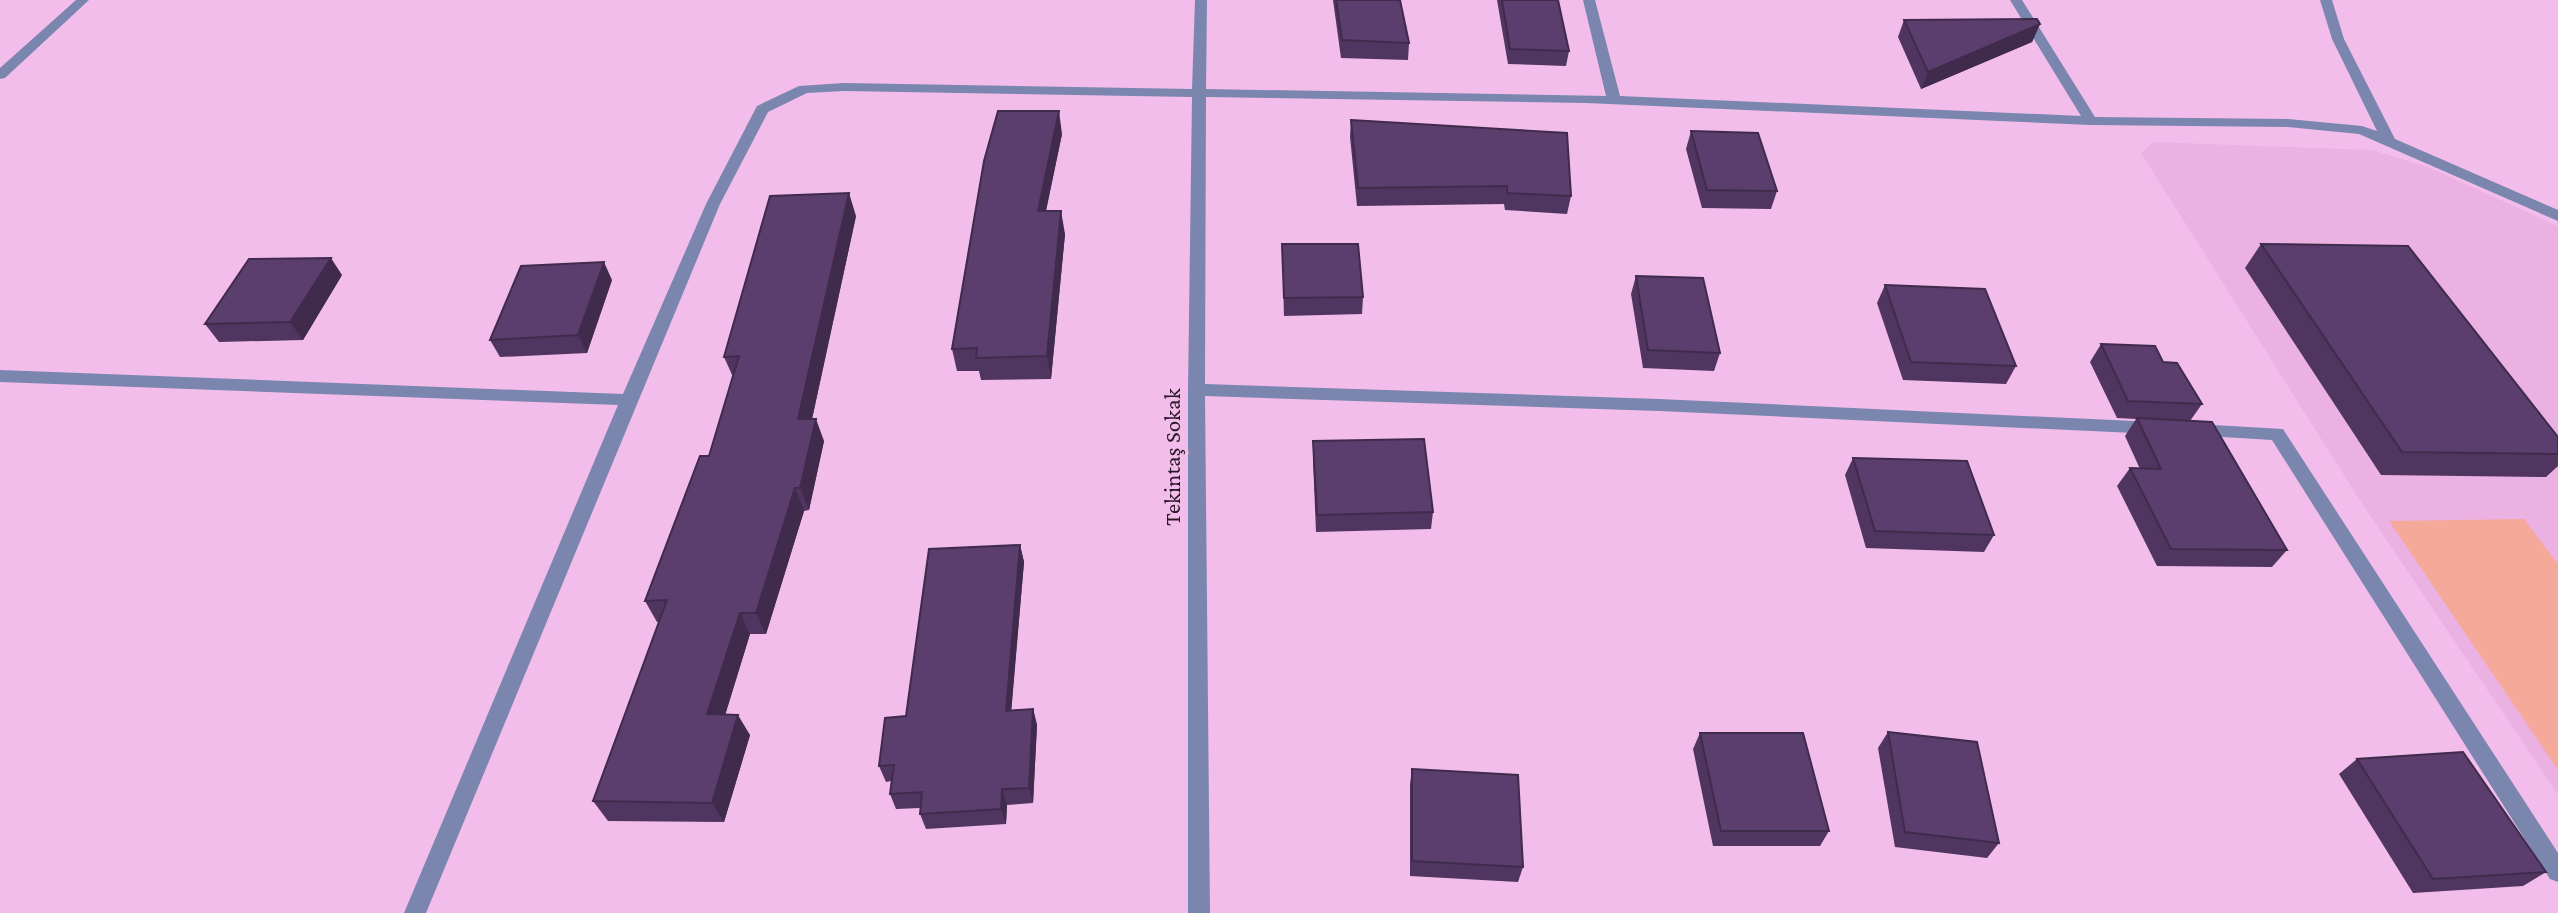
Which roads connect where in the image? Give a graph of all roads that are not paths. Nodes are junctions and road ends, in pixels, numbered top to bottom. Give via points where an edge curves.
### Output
1 (83, 0) edge
2 (1201, 0) edge
3 (1589, 0) edge
4 (2016, 0) edge
5 (2326, 0) edge
6 (0, 75) edge
7 (1199, 91) junction
8 (1614, 100) junction
9 (2091, 121) junction
10 (2388, 140) junction
11 (2558, 216) edge
12 (0, 376) edge
13 (1196, 390) junction
14 (628, 401) junction
15 (2558, 872) edge
16 (415, 913) edge
17 (1199, 913) edge

1 - 6 street
2 - 7 street, Tekintaş Sokak
3 - 8 street
4 - 9 street
5 - 10 street via 2338,39
7 - 8 street
7 - 13 street, Tekintaş Sokak
7 - 14 street via 844,87 804,89 782,97 762,109 713,204
8 - 9 street
9 - 10 street via 2288,123 2362,130
10 - 11 street
12 - 14 street
13 - 15 street via 1659,405 2277,434
13 - 17 street, Tekintaş Sokak
14 - 16 street

